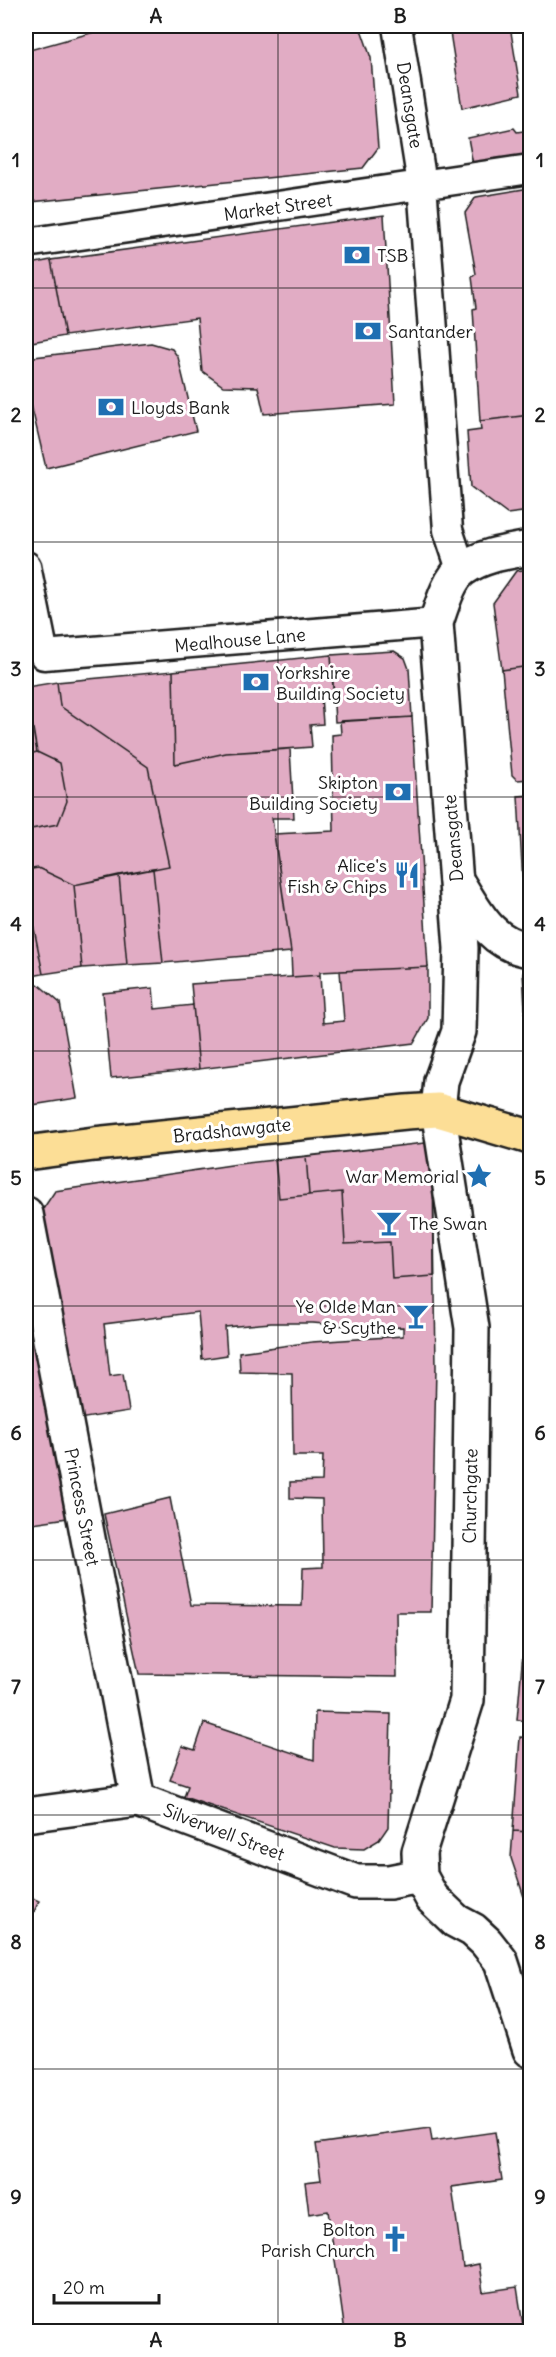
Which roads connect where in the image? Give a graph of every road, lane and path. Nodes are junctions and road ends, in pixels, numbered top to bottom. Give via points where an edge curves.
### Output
1 (397, 26) edge
2 (531, 169) edge
3 (422, 184) junction
4 (26, 243) edge
5 (531, 548) edge
6 (26, 566) edge
7 (461, 569) junction
8 (436, 623) junction
9 (456, 880) junction
10 (531, 950) edge
11 (438, 1110) junction
12 (531, 1137) edge
13 (26, 1153) edge
14 (26, 1214) edge
15 (138, 1800) junction
16 (26, 1815) edge
17 (420, 1876) junction
18 (531, 2050) edge

1 - 3 street, Deansgate
2 - 3 street, Market Street
3 - 4 street, Market Street
3 - 7 street, Deansgate via 448,530
5 - 7 street via 488,557
6 - 8 street, Mealhouse Lane via 44,656
7 - 8 street, Deansgate via 443,599
8 - 9 street, Deansgate
9 - 10 street via 485,926 515,948
9 - 11 street, Deansgate via 461,948 459,1031 441,1081
11 - 12 main road, Bradshawgate
11 - 13 main road, Bradshawgate
11 - 17 street, Churchgate via 472,1328 467,1700 419,1852
14 - 15 street, Princess Street
15 - 16 street, Silverwell Street
15 - 17 street, Silverwell Street via 356,1882 389,1882
17 - 18 street via 432,1898 456,1921 473,1930 501,1960

